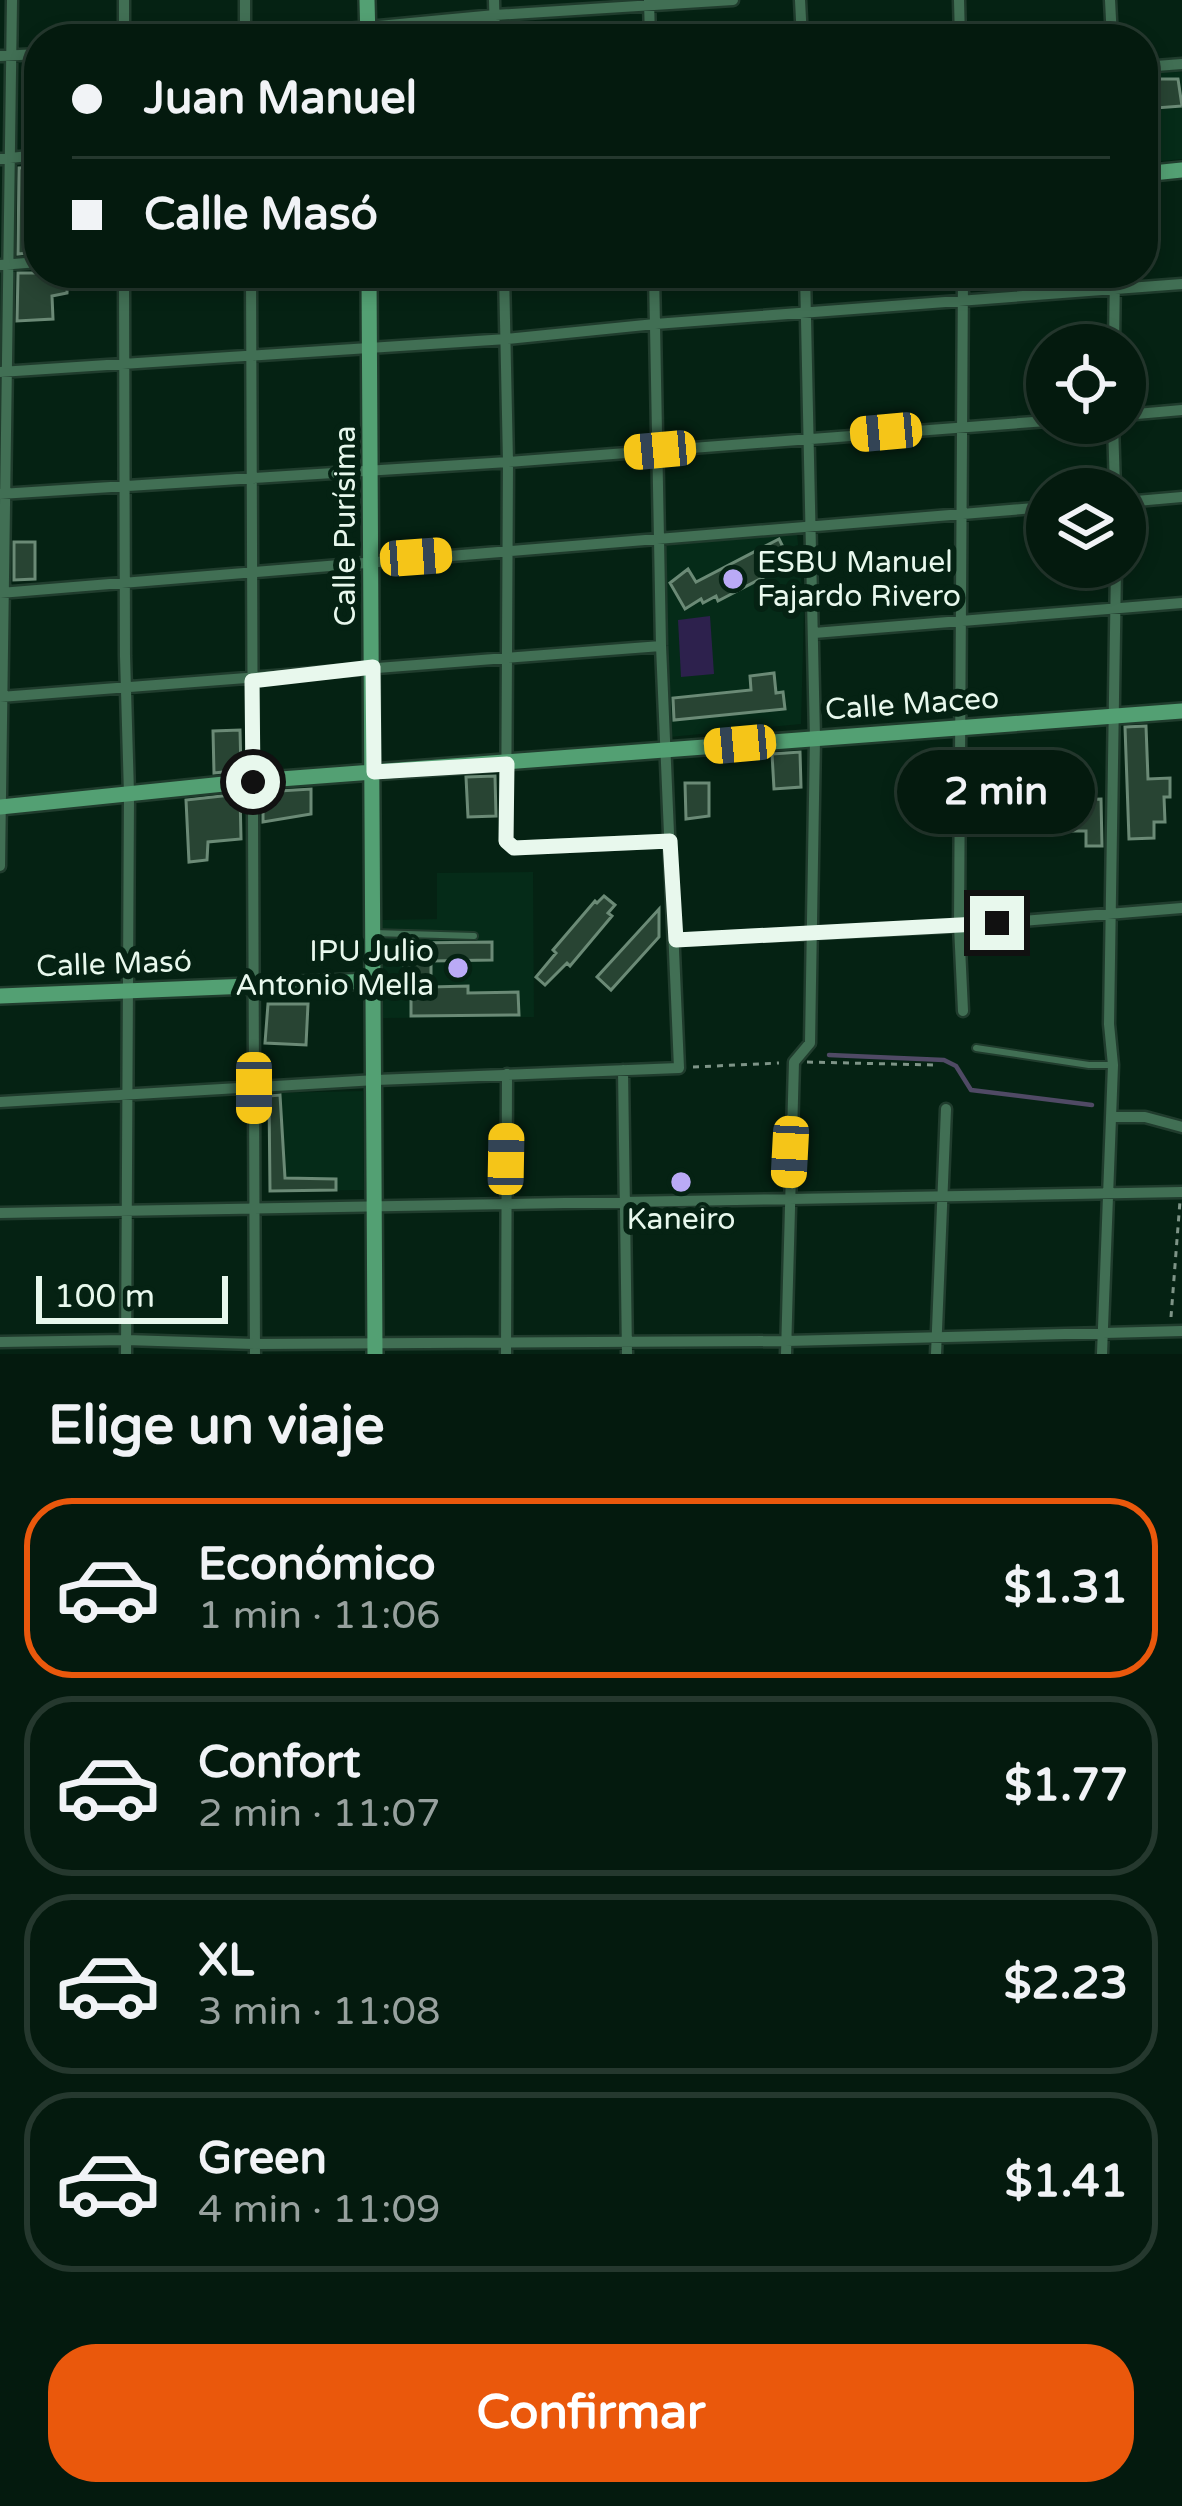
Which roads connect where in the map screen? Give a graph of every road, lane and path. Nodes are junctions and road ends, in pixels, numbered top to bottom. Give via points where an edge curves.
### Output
1 (12, 0) edge
2 (494, 0) edge
3 (733, 0) edge
4 (650, 3) edge
5 (495, 15) junction
6 (428, 24) edge
7 (495, 24) edge
8 (5, 56) edge
9 (5, 158) edge
10 (5, 265) edge
11 (124, 288) edge
12 (251, 288) edge
13 (369, 288) edge
14 (505, 288) edge
15 (654, 288) edge
16 (805, 288) edge
17 (963, 288) edge
18 (1137, 288) edge
19 (1115, 290) junction
20 (963, 302) junction
21 (805, 314) junction
22 (655, 324) junction
23 (1114, 324) edge
24 (507, 340) junction
25 (370, 346) junction
26 (250, 354) junction
27 (125, 361) junction
28 (5, 372) edge
29 (1182, 410) edge
30 (1146, 413) edge
31 (1026, 422) edge
32 (964, 426) junction
33 (808, 438) junction
34 (660, 450) junction
35 (508, 462) junction
36 (371, 472) junction
37 (250, 479) junction
38 (126, 489) junction
39 (3, 494) edge
40 (1182, 497) edge
41 (1146, 500) edge
42 (1026, 508) edge
43 (963, 513) junction
44 (811, 526) junction
45 (659, 538) junction
46 (507, 551) junction
47 (371, 560) junction
48 (251, 572) junction
49 (125, 584) junction
50 (1116, 588) edge
51 (1, 593) edge
52 (1182, 603) edge
53 (1116, 610) junction
54 (959, 620) junction
55 (814, 633) junction
56 (661, 646) junction
57 (508, 656) junction
58 (373, 667) junction
59 (252, 681) junction
60 (126, 690) junction
61 (1, 697) edge
62 (1182, 711) edge
63 (1113, 717) junction
64 (962, 727) junction
65 (815, 738) junction
66 (665, 750) junction
67 (507, 764) junction
68 (374, 772) junction
69 (253, 782) junction
70 (129, 794) junction
71 (1, 807) edge
72 (670, 841) junction
73 (0, 866) edge
74 (1182, 908) edge
75 (1112, 914) junction
76 (958, 926) junction
77 (809, 931) junction
78 (374, 933) junction
79 (473, 936) dead end
80 (676, 940) junction
81 (373, 981) junction
82 (254, 986) junction
83 (127, 989) junction
84 (0, 996) edge
85 (962, 1011) dead end
86 (976, 1048) dead end
87 (794, 1062) junction
88 (934, 1065) dead end
89 (1113, 1065) junction
90 (680, 1068) junction
91 (623, 1070) junction
92 (507, 1074) junction
93 (376, 1080) junction
94 (254, 1088) junction
95 (127, 1098) junction
96 (0, 1102) edge
97 (946, 1109) dead end
98 (1112, 1117) junction
99 (1182, 1127) edge
100 (1107, 1192) junction
101 (1182, 1192) edge
102 (943, 1193) junction
103 (788, 1197) junction
104 (625, 1199) junction
105 (505, 1202) junction
106 (374, 1204) junction
107 (254, 1208) junction
108 (126, 1209) junction
109 (0, 1213) edge
110 (1176, 1331) edge
111 (1102, 1333) junction
112 (936, 1335) junction
113 (126, 1340) junction
114 (0, 1342) edge
115 (786, 1347) edge
116 (376, 1348) edge
117 (506, 1348) edge
118 (627, 1348) edge
119 (254, 1349) edge
120 (126, 1354) edge
121 (936, 1354) edge
122 (1102, 1354) edge

1 - 8 street
2 - 5 street
3 - 4 street
4 - 5 street
5 - 6 street
5 - 7 street
8 - 9 street
9 - 10 street
10 - 28 street
11 - 27 street
12 - 26 street
13 - 25 street, Calle Purísima
14 - 24 street
15 - 22 street
16 - 21 street
17 - 20 street
18 - 19 street
19 - 20 street
19 - 23 street
20 - 21 street
20 - 32 street
21 - 22 street
21 - 33 street
22 - 24 street
22 - 34 street
24 - 25 street
24 - 35 street
25 - 26 street
25 - 36 street, Calle Purísima
26 - 27 street
26 - 37 street
27 - 28 street
27 - 38 street
28 - 39 street
29 - 30 street
31 - 32 street
32 - 33 street
32 - 43 street
33 - 34 street
33 - 44 street
34 - 35 street
34 - 45 street
35 - 36 street
35 - 46 street
36 - 37 street
36 - 47 street, Calle Purísima
37 - 38 street
37 - 48 street
38 - 39 street
38 - 49 street
39 - 51 street
40 - 41 street
42 - 43 street
43 - 44 street
43 - 54 street
44 - 45 street
44 - 55 street
45 - 46 street
45 - 56 street
46 - 47 street
46 - 57 street
47 - 48 street
47 - 58 street, Calle Purísima
48 - 49 street
48 - 59 street
49 - 51 street
49 - 60 street
50 - 53 street
51 - 61 street
52 - 53 street
53 - 54 street
53 - 63 street
54 - 55 street
54 - 64 street
55 - 65 street
56 - 57 street
56 - 66 street
57 - 58 street
57 - 67 street
58 - 59 street
58 - 68 street, Calle Purísima
59 - 60 street
59 - 69 street
60 - 61 street
60 - 70 street
61 - 71 street
62 - 63 street, Calle Maceo
63 - 64 street, Calle Maceo
63 - 75 street
64 - 65 street, Calle Maceo
64 - 76 street
65 - 66 street, Calle Maceo
65 - 77 street
66 - 67 street, Calle Maceo
66 - 72 street
67 - 68 street, Calle Maceo
67 - 72 street via 509,845
68 - 69 street, Calle Maceo
68 - 78 street, Calle Purísima
69 - 70 street, Calle Maceo
69 - 82 street
70 - 71 street, Calle Maceo
70 - 83 street
71 - 73 street
72 - 80 street
74 - 75 street
75 - 76 street
75 - 89 street
76 - 77 street
76 - 85 street
77 - 80 street
77 - 87 street via 810,1043
78 - 79 lane
78 - 81 street, Calle Purísima
80 - 90 street
81 - 82 street, Calle Masó
81 - 93 street, Calle Purísima
82 - 83 street, Calle Masó
82 - 94 street
83 - 84 street, Calle Masó
83 - 95 street
86 - 89 lane
87 - 88 path
87 - 90 path
87 - 103 street
89 - 98 street
90 - 91 street
91 - 92 street
91 - 104 street
92 - 93 street
92 - 105 street
93 - 94 street
93 - 106 street, Calle Purísima
94 - 95 street
94 - 107 street
95 - 96 street
95 - 108 street
97 - 102 street
98 - 99 street
98 - 100 street
100 - 101 street
100 - 102 street
100 - 111 street
101 - 110 path
102 - 103 street
102 - 112 street
103 - 104 street
103 - 115 street
104 - 105 street
104 - 118 street
105 - 106 street
105 - 117 street
106 - 107 street
106 - 116 street, Calle Purísima
107 - 108 street
107 - 119 street
108 - 109 street
108 - 113 street
110 - 111 street
111 - 112 street
111 - 122 street
112 - 115 street
112 - 121 street
113 - 114 street
113 - 119 street
113 - 120 street
115 - 118 street
116 - 117 street
116 - 119 street
117 - 118 street

